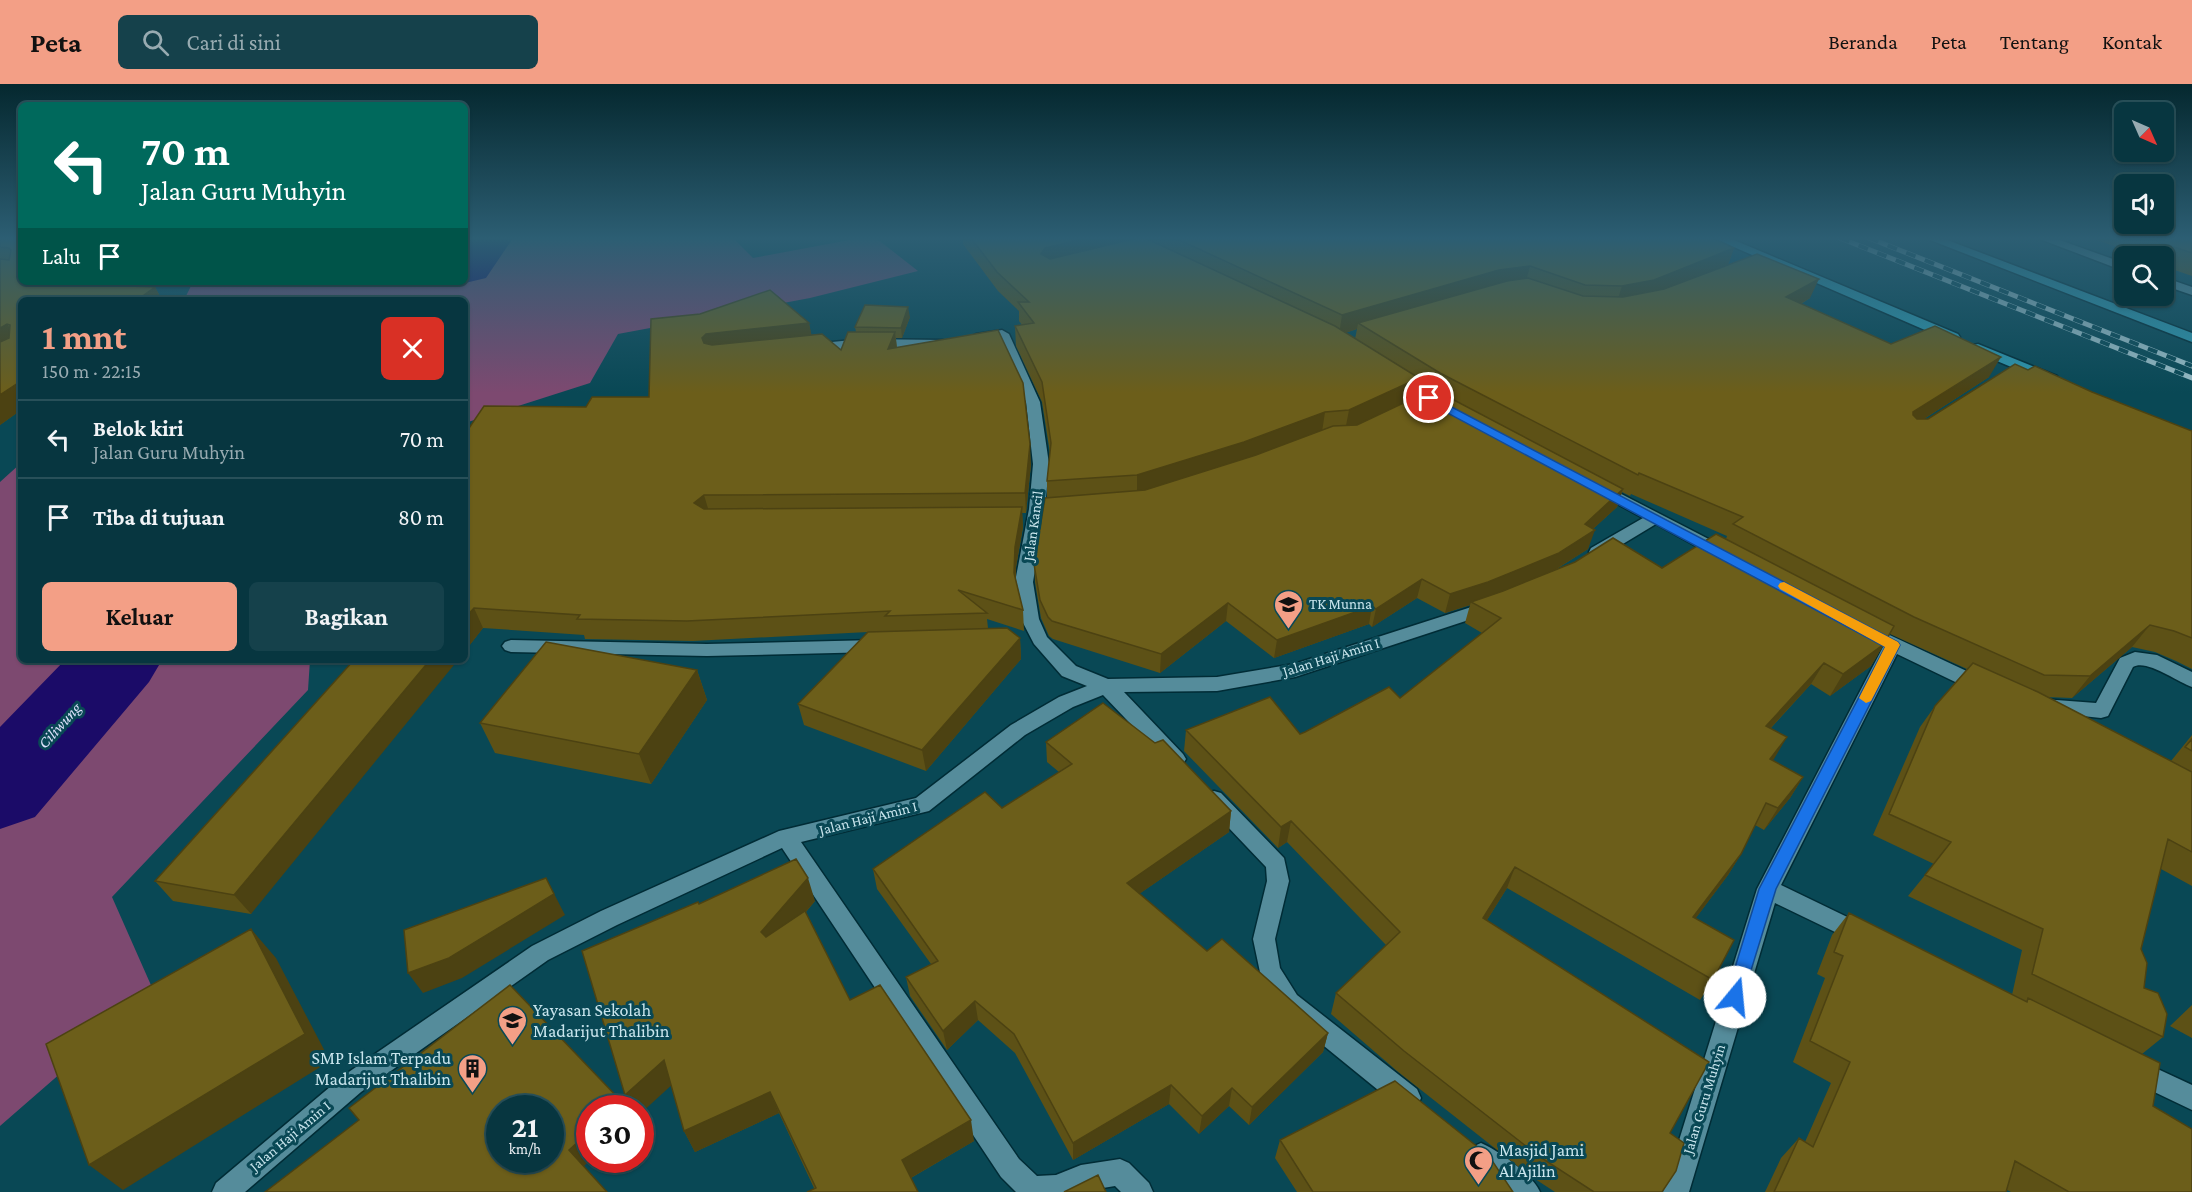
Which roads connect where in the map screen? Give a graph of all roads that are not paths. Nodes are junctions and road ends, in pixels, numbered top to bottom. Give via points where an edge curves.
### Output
1 (1841, 290) edge
2 (2066, 290) edge
3 (2192, 338) edge
4 (795, 350) edge
5 (2019, 365) junction
6 (1378, 367) edge
7 (2001, 375) edge
8 (2062, 383) edge
9 (1460, 415) edge
10 (1584, 480) edge
11 (1656, 518) junction
12 (1739, 562) edge
13 (1578, 565) edge
14 (1509, 598) edge
15 (1852, 623) edge
16 (1040, 640) junction
17 (1017, 641) edge
18 (1893, 645) junction
19 (511, 646) dead end
20 (891, 646) edge
21 (2192, 680) edge
22 (1106, 686) junction
23 (1994, 692) edge
24 (2067, 728) edge
25 (786, 837) junction
26 (1768, 889) junction
27 (1877, 943) edge
28 (2118, 1062) edge
29 (2192, 1098) edge
30 (1429, 1114) edge
31 (1466, 1144) edge
32 (225, 1192) edge
33 (1140, 1192) edge
34 (1527, 1192) edge
35 (1676, 1192) edge

1 - 5 main road
2 - 3 main road
4 - 16 street, Jalan Kancil via 862,343 934,345 1002,334 1033,402 1041,464 1024,582 1030,619
5 - 7 street
5 - 8 main road
6 - 9 street via 1421,402
10 - 11 street
11 - 12 street
11 - 13 street
14 - 22 street, Jalan Haji Amin I via 1295,670 1217,684
15 - 18 street
16 - 17 street
16 - 22 street, Jalan Kancil via 1069,671
18 - 23 street
18 - 26 street, Jalan Guru Muhyin
19 - 20 street via 707,650
21 - 24 street via 2151,660 2135,658 2126,663 2101,711 2025,706
22 - 25 street, Jalan Haji Amin I via 1066,702 1018,730 922,805
22 - 30 street via 1276,864 1278,881 1264,939 1269,970 1289,1003
25 - 32 street, Jalan Haji Amin I via 540,953 352,1084
25 - 33 street via 1010,1168 1032,1189 1056,1188 1081,1178 1120,1172
26 - 27 street
26 - 35 street, Jalan Guru Muhyin
28 - 29 street
31 - 34 street

